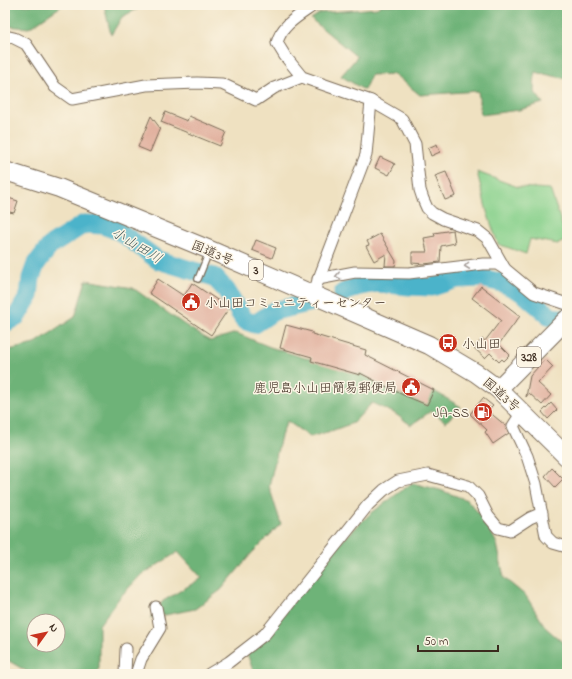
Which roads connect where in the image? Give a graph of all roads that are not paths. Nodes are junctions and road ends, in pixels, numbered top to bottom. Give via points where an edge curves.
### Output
1 (314, 5) edge
2 (5, 36) edge
3 (302, 77) junction
4 (370, 101) junction
5 (5, 171) edge
6 (210, 250) junction
7 (505, 268) junction
8 (198, 279) dead end
9 (316, 287) junction
10 (567, 304) edge
11 (564, 322) edge
12 (498, 389) junction
13 (522, 412) junction
14 (567, 457) edge
15 (542, 513) junction
16 (567, 547) edge
17 (156, 607) dead end
18 (126, 649) dead end
19 (125, 674) edge
20 (136, 674) edge
21 (209, 674) edge

1 - 3 street via 285,28 277,43
2 - 3 street via 26,44 55,87 72,99 146,85 196,83 222,84 256,100 274,88
3 - 4 street
4 - 7 street via 402,119 415,144 420,190 427,208 443,219 478,231 488,239
4 - 9 street via 366,155
5 - 6 highway, 国道3号 / 3 via 59,188
6 - 8 lane
6 - 9 highway, 国道3号 / 3
7 -> 9 street via 497,264 483,264 409,273 355,272
7 - 10 street via 534,293
9 - 12 highway, 国道3号 / 3 via 430,345
11 - 12 highway, 328
12 - 13 highway, 国道3号 / 3
13 - 14 highway, 国道3号 / 3
13 - 15 street via 513,426 527,456
15 - 16 street via 546,536 553,543
15 - 21 street via 510,531 498,528 488,516 478,496 468,486 428,475 398,481 368,505 265,634
17 - 20 street via 160,628 141,659
18 - 19 street

